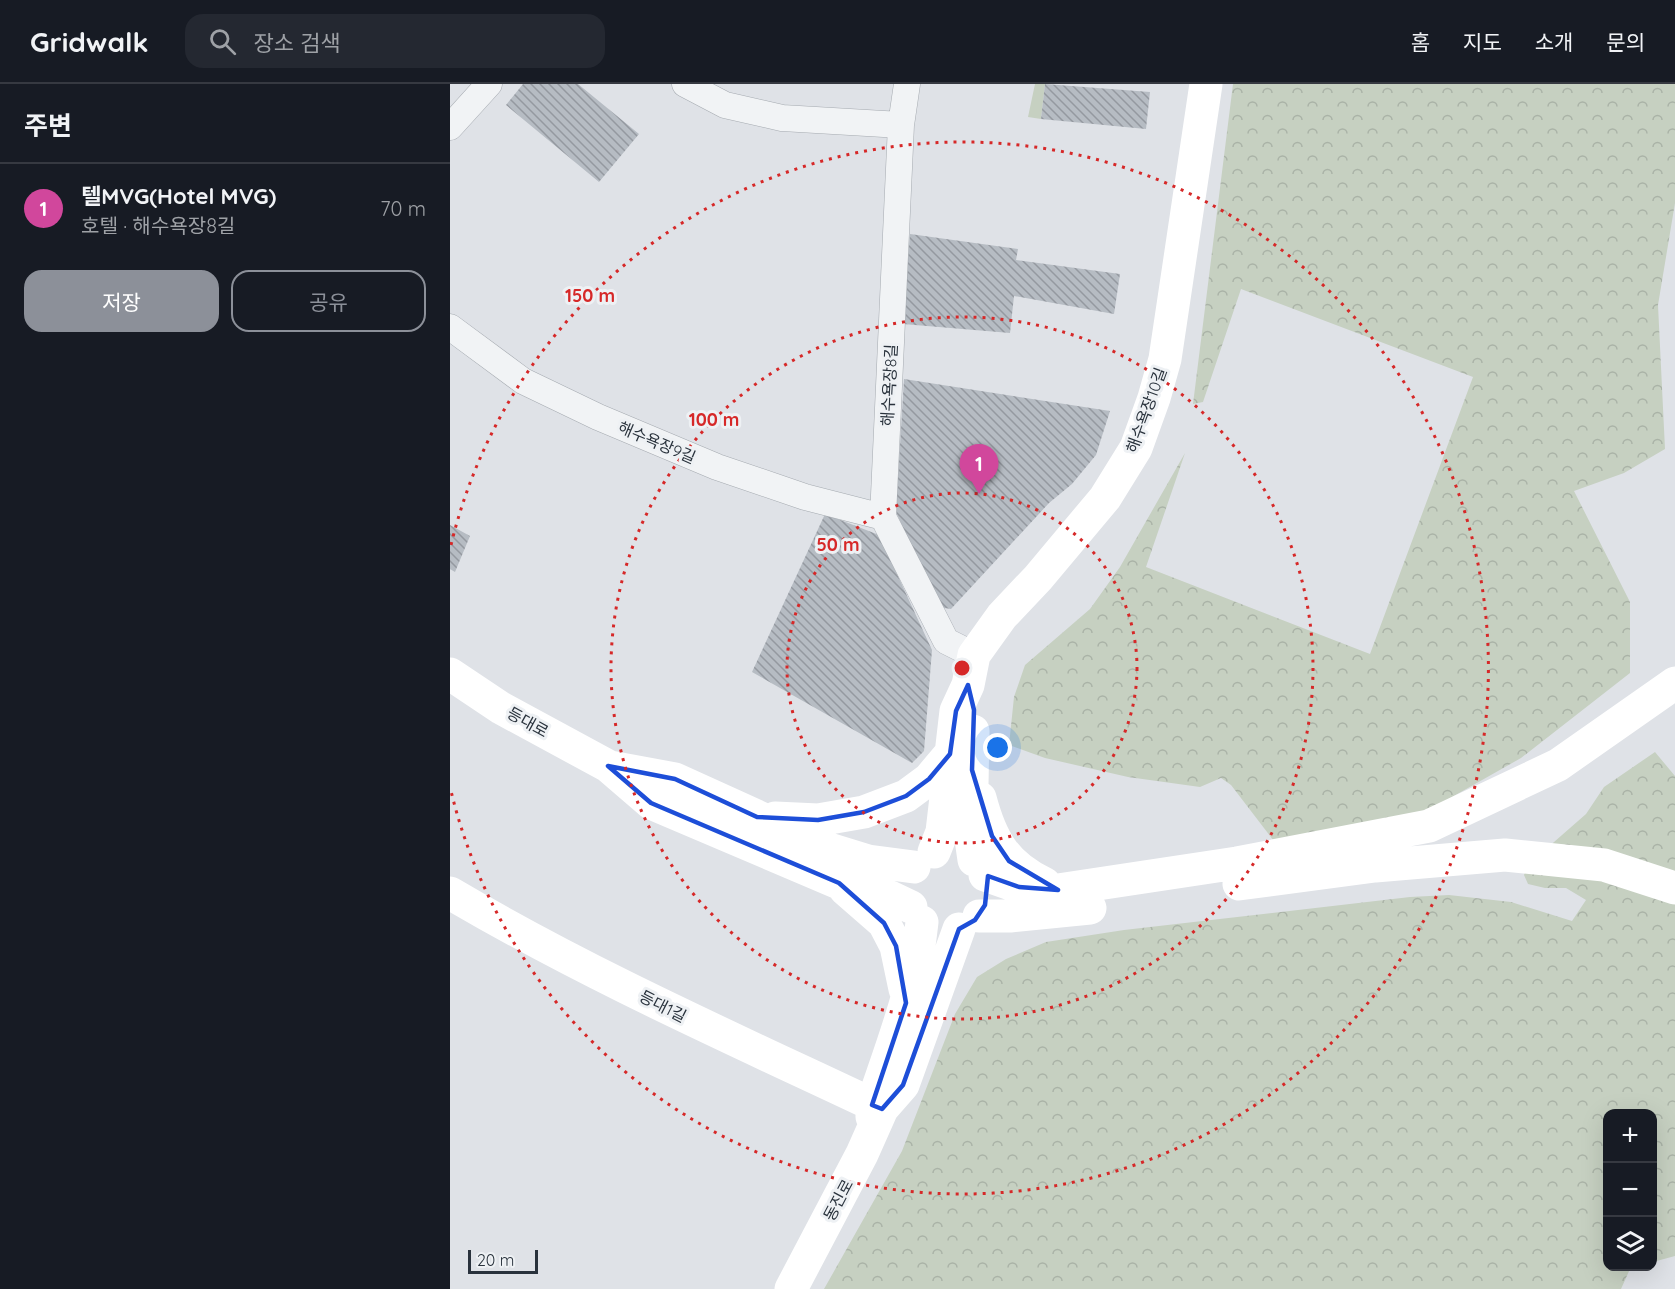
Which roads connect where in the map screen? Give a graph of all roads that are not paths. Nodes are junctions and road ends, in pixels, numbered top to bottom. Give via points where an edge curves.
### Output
1 (489, 84) edge
2 (685, 84) edge
3 (907, 84) edge
4 (1206, 84) edge
5 (452, 121) edge
6 (901, 125) junction
7 (450, 327) edge
8 (883, 517) junction
9 (971, 670) junction
10 (450, 674) edge
11 (1675, 683) edge
12 (961, 762) junction
13 (608, 766) junction
14 (757, 817) junction
15 (924, 860) junction
16 (979, 868) junction
17 (839, 883) junction
18 (1675, 888) edge
19 (1058, 890) junction
20 (450, 892) edge
21 (916, 915) junction
22 (969, 923) junction
23 (906, 1003) junction
24 (875, 1116) junction
25 (791, 1289) edge

1 - 5 street
2 - 6 street via 725,105 782,118
3 - 6 street, 해수욕장8길
4 - 9 street, 해수욕장10길 via 1165,359 1136,447 1105,498 1002,616
6 - 8 street, 해수욕장8길
7 - 8 street, 해수욕장9길 via 523,381 598,417 717,467 805,497
8 - 9 street, 해수욕장8길 via 946,641
9 - 12 street, 해수욕장10길 via 956,711
10 - 13 street, 등대로 via 501,708
11 - 19 street via 1558,765 1429,826 1237,863
12 - 14 street via 906,796 864,812 818,820
12 - 15 street via 948,794 942,832
12 - 16 street via 971,839
12 - 19 street via 992,836 1009,861 1029,877
13 - 14 street via 675,779
13 - 17 street via 651,803
14 - 15 street via 829,849 868,861
15 - 16 street via 951,850
15 - 21 street via 909,878 907,890
16 - 19 street via 1019,887
16 - 22 street via 988,887 987,900
17 - 21 street via 890,897
17 - 23 street via 884,923 896,946
18 - 22 street via 1604,865 1505,855 1363,867
20 - 24 street, 등대1길 via 580,964
21 - 22 street via 940,930
21 - 23 street via 916,963
22 - 24 street via 903,1085
23 - 24 street
24 - 25 street, 동진로 via 862,1154

